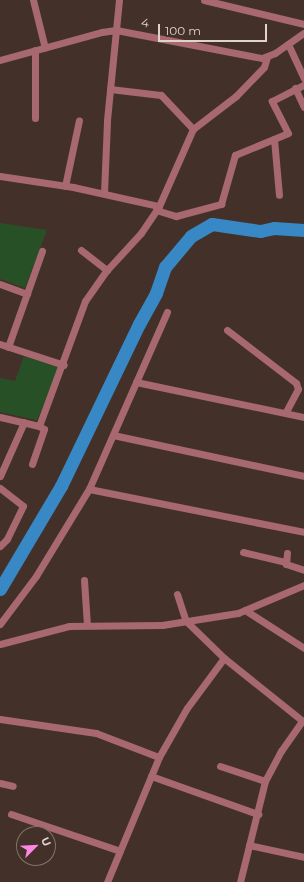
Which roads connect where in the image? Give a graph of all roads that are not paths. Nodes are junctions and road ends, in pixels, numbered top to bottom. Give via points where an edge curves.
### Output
1 (33, 0) edge
2 (119, 0) edge
3 (204, 0) edge
4 (304, 24) edge
5 (116, 30) junction
6 (304, 33) edge
7 (288, 44) junction
8 (45, 48) junction
9 (35, 50) junction
10 (267, 57) junction
11 (0, 60) edge
12 (304, 78) edge
13 (304, 85) edge
14 (294, 88) junction
15 (110, 89) junction
16 (304, 108) edge
17 (35, 118) dead end
18 (79, 120) dead end
19 (193, 129) junction
20 (274, 139) junction
21 (0, 176) edge
22 (65, 186) junction
23 (104, 193) junction
24 (279, 195) dead end
25 (158, 208) junction
26 (81, 250) dead end
27 (42, 251) dead end
28 (107, 270) junction
29 (0, 284) edge
30 (27, 294) junction
31 (167, 312) dead end
32 (227, 330) dead end
33 (0, 344) edge
34 (8, 347) junction
35 (64, 365) junction
36 (136, 382) junction
37 (285, 413) junction
38 (304, 416) edge
39 (0, 417) edge
40 (24, 422) junction
41 (39, 426) junction
42 (113, 435) junction
43 (32, 464) dead end
44 (0, 476) edge
45 (304, 476) edge
46 (0, 488) edge
47 (89, 489) junction
48 (304, 532) edge
49 (0, 546) edge
50 (243, 552) dead end
51 (286, 553) dead end
52 (285, 562) junction
53 (304, 570) edge
54 (84, 580) dead end
55 (304, 585) edge
56 (177, 594) dead end
57 (245, 610) junction
58 (186, 620) junction
59 (0, 624) edge
60 (87, 625) junction
61 (0, 644) edge
62 (304, 648) edge
63 (224, 658) junction
64 (0, 719) edge
65 (303, 722) edge
66 (159, 757) junction
67 (220, 766) dead end
68 (151, 776) junction
69 (265, 781) junction
70 (0, 783) edge
71 (13, 786) dead end
72 (11, 814) dead end
73 (258, 814) junction
74 (249, 845) junction
75 (120, 851) junction
76 (304, 857) edge
77 (107, 882) edge
78 (240, 882) edge

1 - 8 street
2 - 5 street
3 - 4 street
5 - 8 street, 4
5 - 10 street, 4 via 166,38 255,58
5 - 15 street
6 - 7 street
7 - 10 street
7 - 12 street
8 - 9 street, 4
9 - 11 street, 4
9 - 17 street
10 - 19 street via 264,66 236,96
13 - 14 street
14 - 16 street
14 - 20 street via 272,100 288,132
15 - 19 street via 161,95
15 - 23 street
18 - 22 street
19 - 25 street
20 - 24 street
20 - 25 street via 235,155 221,204 176,216
21 - 22 street
22 - 23 street
23 - 25 street
25 - 28 street via 141,232
26 - 28 street
27 - 30 street
28 - 35 street via 85,301
29 - 30 street
30 - 34 street
31 - 36 street
32 - 37 street via 296,383 298,389
33 - 34 street
34 - 35 street
35 - 41 street
36 - 37 street
36 - 42 street
37 - 38 street
39 - 40 street
40 - 41 street
40 - 44 street
41 - 43 street via 44,429
42 - 45 street
42 - 47 street
46 - 49 street via 23,506
47 - 48 street
47 - 59 street via 36,576
50 - 52 street
51 - 52 street
52 - 53 street
54 - 60 street
55 - 57 street
56 - 58 street
57 - 58 street via 226,616
57 - 62 street
58 - 60 street via 151,626
58 - 63 street
60 - 61 street via 52,628
63 - 65 street
63 - 66 street via 187,708
64 - 66 street via 96,733
65 - 69 street via 281,751
66 - 68 street
67 - 69 street
68 - 73 street
68 - 75 street
69 - 73 street
70 - 71 street
72 - 75 street
73 - 74 street
74 - 76 street
74 - 78 street
75 - 77 street

